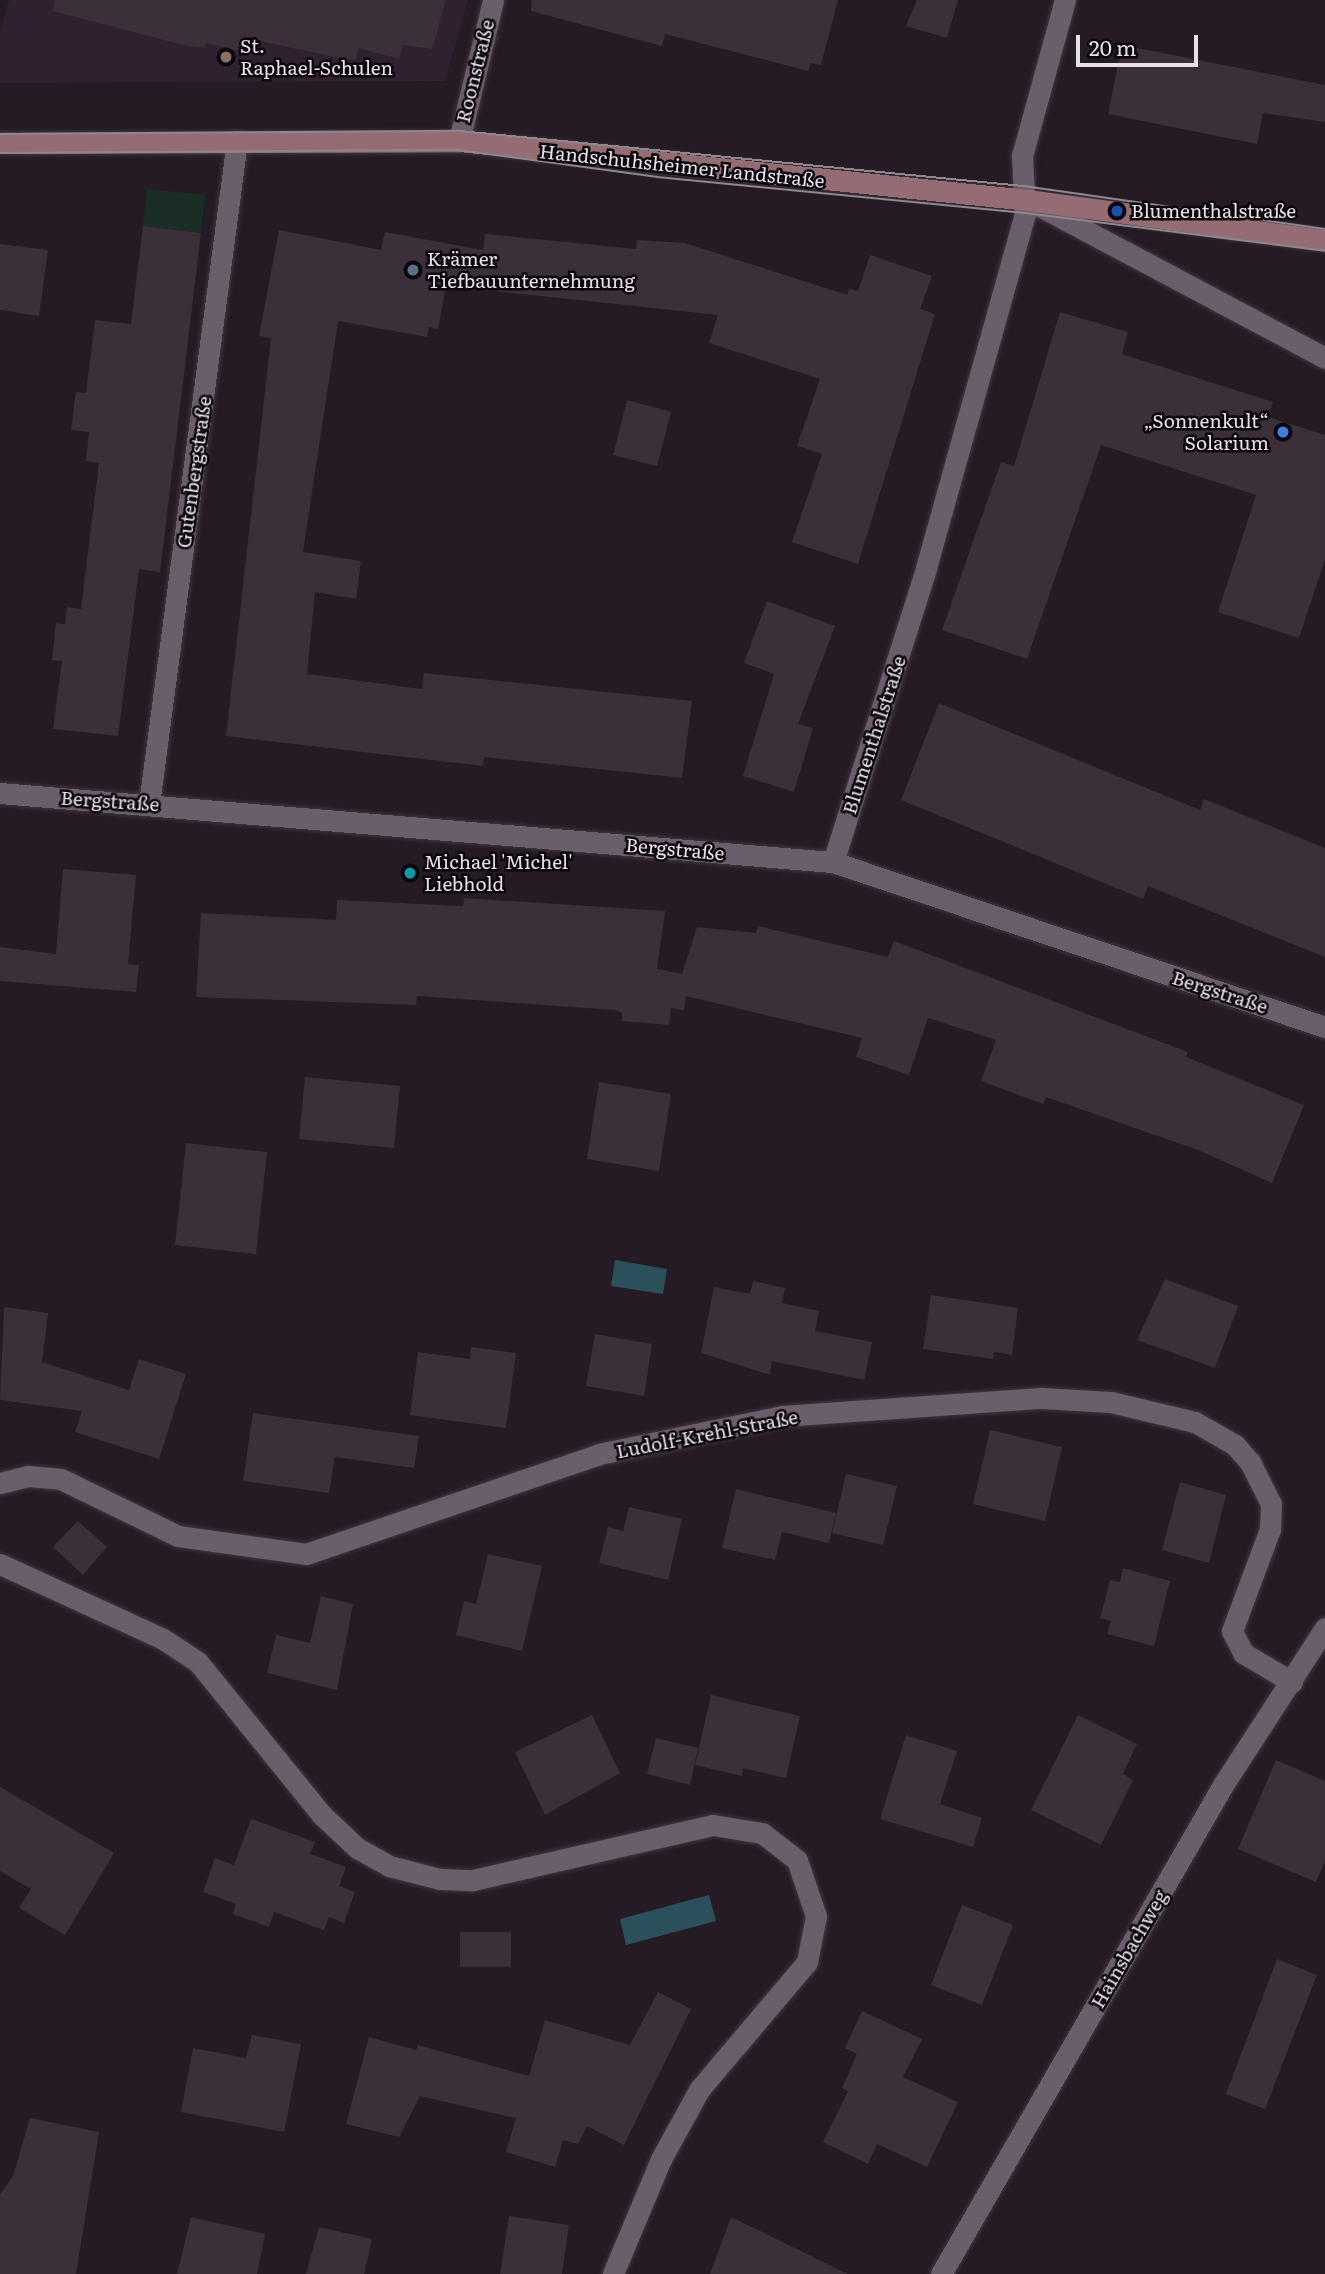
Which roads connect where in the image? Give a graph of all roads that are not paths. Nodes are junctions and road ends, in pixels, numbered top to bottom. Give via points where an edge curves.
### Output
1 (493, 0) edge
2 (1065, 0) edge
3 (237, 141) junction
4 (458, 141) junction
5 (0, 143) edge
6 (1028, 200) junction
7 (1325, 240) edge
8 (1325, 358) edge
9 (0, 793) edge
10 (149, 804) junction
11 (833, 862) junction
12 (1325, 1027) edge
13 (0, 1483) edge
14 (0, 1564) edge
15 (1325, 1628) edge
16 (1292, 1682) junction
17 (613, 2274) edge
18 (941, 2274) edge

1 - 4 street, Roonstraße
2 - 6 street, Blumenthalstraße via 1022,156
3 - 4 main road, Handschuhsheimer Landstraße
3 - 5 main road, Handschuhsheimer Landstraße
3 - 10 street, Gutenbergstraße
4 - 6 main road, Handschuhsheimer Landstraße
6 - 7 main road
6 - 8 street, Handschuhsheimer Landstraße
6 - 11 street, Blumenthalstraße via 926,568
9 - 10 street, Bergstraße
10 - 11 street, Bergstraße
11 - 12 street, Bergstraße
13 - 16 street, Ludolf-Krehl-Straße via 28,1476 61,1479 178,1536 306,1554 599,1454 782,1416 1041,1398 1111,1402 1195,1422 1235,1445 1250,1462 1271,1504 1270,1529 1232,1631 1243,1653
14 - 17 street via 153,1634 198,1662 322,1815 357,1848 389,1866 440,1879 473,1880 713,1825 762,1833 797,1860 816,1916 807,1962 699,2090 661,2159
15 - 16 street, Hainsbachweg
16 - 18 street, Hainsbachweg via 1223,1785

